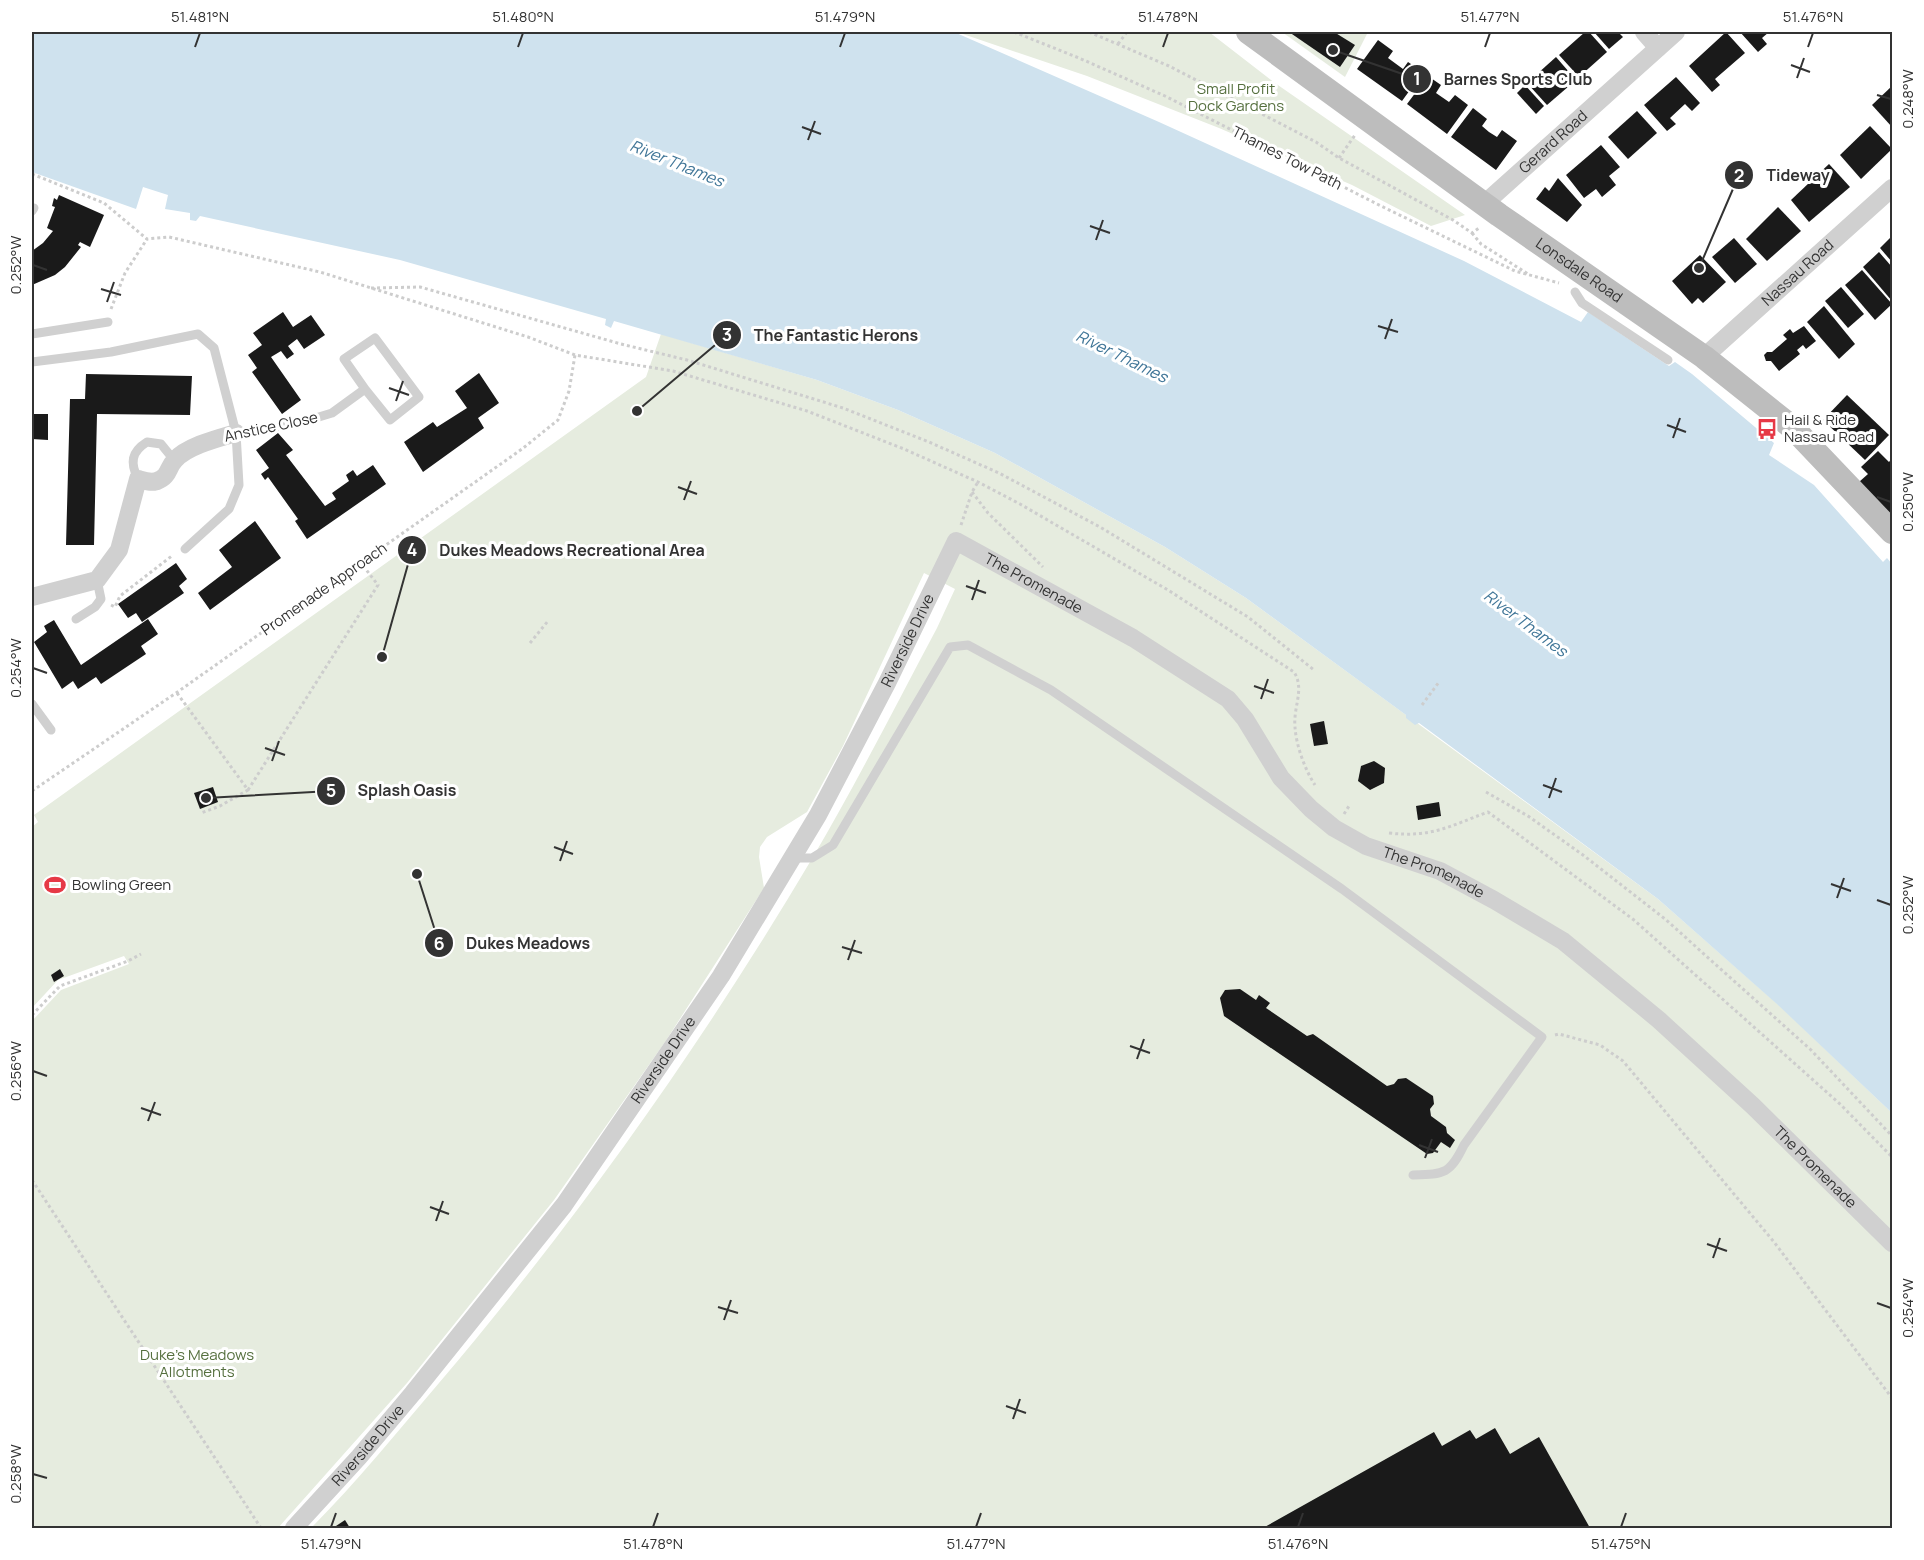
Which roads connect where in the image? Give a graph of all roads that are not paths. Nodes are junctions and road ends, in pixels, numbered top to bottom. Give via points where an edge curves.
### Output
1 (1248, 32) edge
2 (1644, 32) edge
3 (1676, 32) edge
4 (1658, 48) junction
5 (1893, 188) edge
6 (1491, 209) junction
7 (1575, 292) dead end
8 (108, 322) road end
9 (32, 334) edge
10 (1704, 357) junction
11 (1668, 360) dead end
12 (32, 362) edge
13 (365, 389) junction
14 (236, 433) junction
15 (174, 460) junction
16 (138, 479) junction
17 (1893, 531) edge
18 (956, 541) joint
19 (185, 549) road end
20 (97, 580) junction
21 (32, 597) edge
22 (76, 620) dead end
23 (32, 704) edge
24 (51, 730) dead end
25 (793, 858) junction
26 (1413, 1175) dead end
27 (1893, 1243) edge
28 (294, 1528) edge

1 - 6 main road, Lonsdale Road
2 - 4 street
3 - 4 street, Gerard Road
4 - 6 street, Gerard Road
5 - 10 street, Nassau Road
6 - 10 main road, Lonsdale Road
7 - 11 lane via 1582,303
8 - 9 lane
10 - 17 main road, Lonsdale Road via 1793,428
12 - 14 lane via 111,352 198,334 214,348
13 - 13 lane via 344,359 375,338 419,397 390,420
13 - 14 lane, Anstice Close via 332,413
14 - 15 street, Anstice Close via 199,445
14 - 19 lane via 238,485 229,509
15 - 16 street via 159,480
15 - 16 lane via 161,444 147,442 138,448 132,461
16 - 20 street via 119,550
18 - 25 street, Riverside Drive via 887,683
18 - 27 street, The Promenade via 1133,638 1228,699 1281,778 1334,828 1366,846 1440,871 1563,941 1659,1020 1753,1106
20 - 21 street
20 - 22 lane via 101,600
23 - 24 lane
25 - 26 lane via 812,858 833,845 950,647 968,645 1061,696 1342,889 1542,1037 1455,1163 1440,1173
25 - 28 street, Riverside Drive via 721,976 564,1205 413,1393

